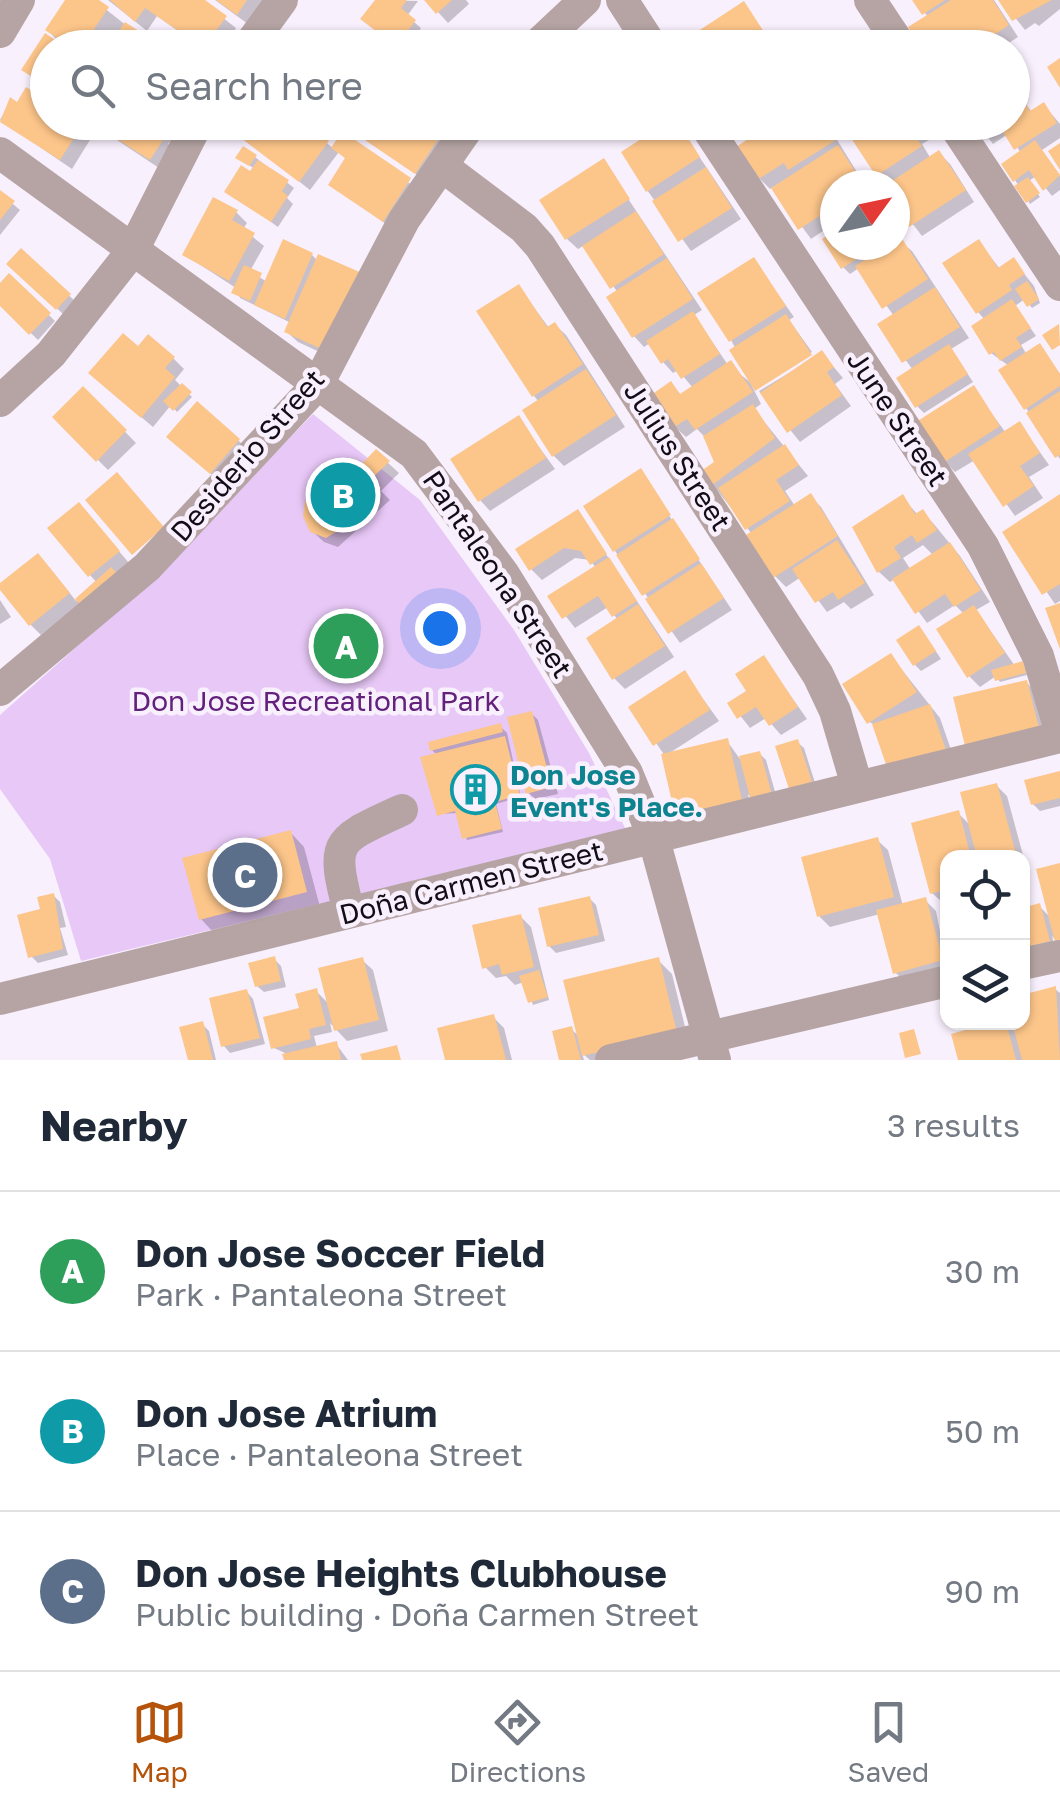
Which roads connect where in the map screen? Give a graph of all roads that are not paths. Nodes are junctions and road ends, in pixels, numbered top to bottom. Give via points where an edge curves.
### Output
1 (19, 0) edge
2 (282, 0) edge
3 (585, 0) edge
4 (622, 0) edge
5 (870, 0) edge
6 (260, 30) edge
7 (553, 30) edge
8 (642, 30) edge
9 (890, 30) edge
10 (0, 32) edge
11 (189, 140) edge
12 (460, 140) edge
13 (715, 140) edge
14 (964, 140) edge
15 (0, 153) edge
16 (442, 166) junction
17 (133, 250) junction
18 (1060, 285) edge
19 (318, 384) junction
20 (0, 401) edge
21 (0, 690) edge
22 (1060, 734) edge
23 (857, 786) junction
24 (402, 810) dead end
25 (653, 836) junction
26 (348, 912) junction
27 (1060, 956) edge
28 (1030, 962) edge
29 (940, 983) edge
30 (0, 999) edge
31 (713, 1048) edge
32 (611, 1060) edge

1 - 10 street
2 - 6 street
3 - 7 street
4 - 8 street
5 - 9 street
11 - 17 street
12 - 16 street, Desiderio Street
13 - 22 street, June Street via 983,546 1038,656
14 - 18 street
15 - 17 street, Pantaleona Street
16 - 19 street, Desiderio Street via 404,220
16 - 23 street, Julius Street via 540,246 818,675
17 - 19 street, Pantaleona Street
17 - 20 street via 51,354
19 - 21 street, Desiderio Street via 147,567
19 - 25 street, Pantaleona Street via 414,454 438,480 602,730
22 - 23 street, Doña Carmen Street
23 - 25 street, Doña Carmen Street
24 - 26 street via 341,846 336,859
25 - 26 street, Doña Carmen Street
25 - 31 street, Pantaleona Street
26 - 30 street, Doña Carmen Street
27 - 28 street
29 - 31 street
31 - 32 street

